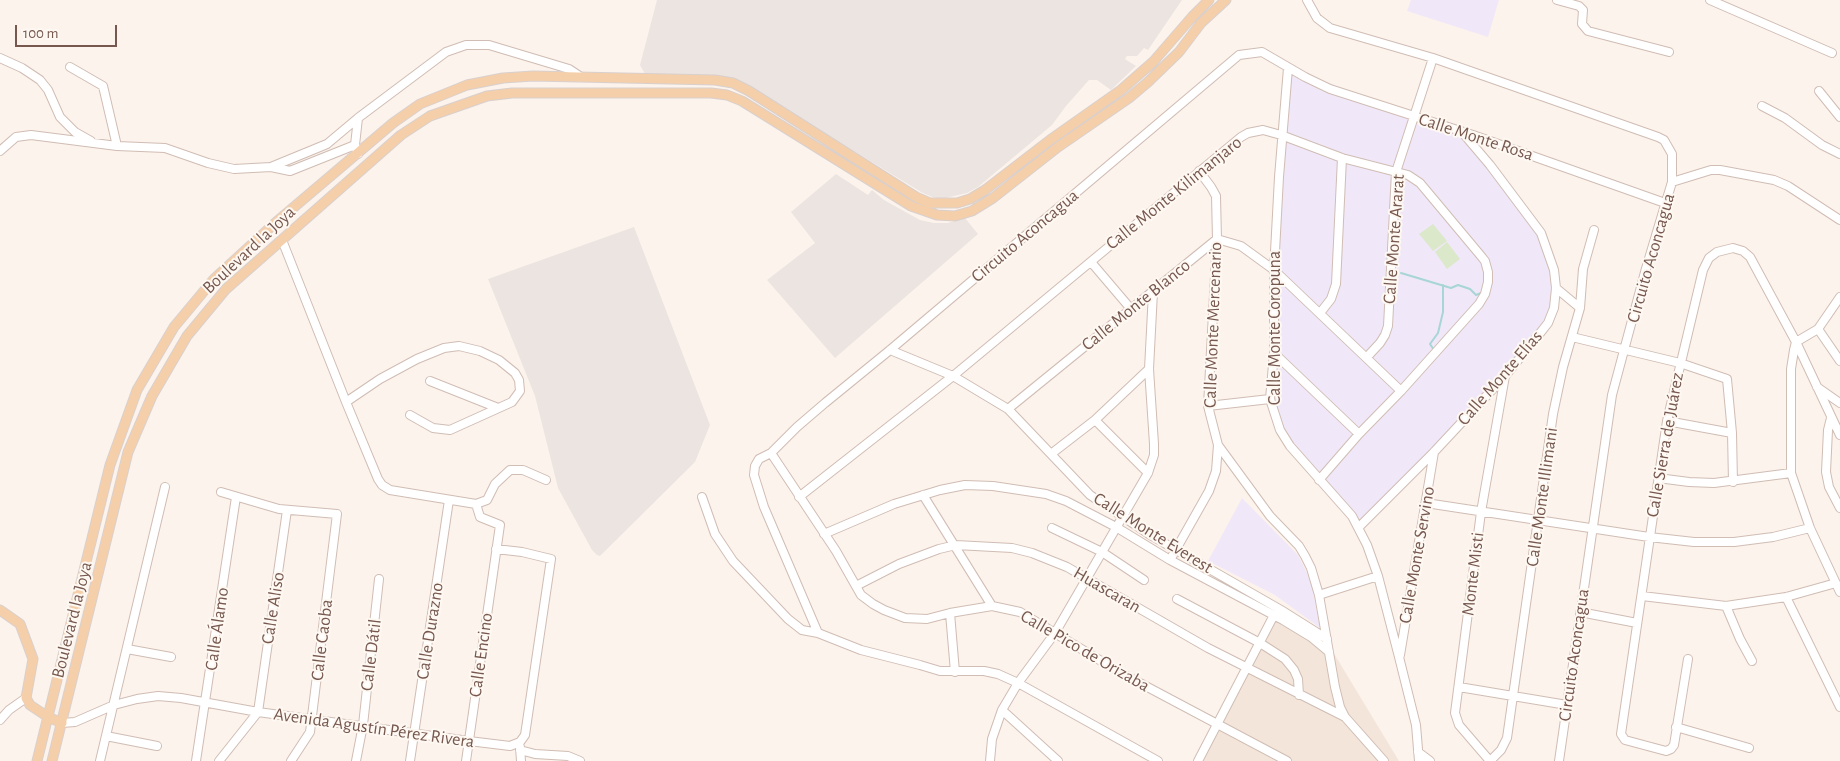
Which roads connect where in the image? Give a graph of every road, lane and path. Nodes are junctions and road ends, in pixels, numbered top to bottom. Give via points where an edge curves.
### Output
1 (1209, 0) edge
2 (1226, 0) edge
3 (1307, 0) edge
4 (1557, 0) edge
5 (1710, 0) edge
6 (1669, 52) dead end
7 (1832, 53) dead end
8 (0, 58) edge
9 (1433, 58) junction
10 (70, 67) dead end
11 (1288, 68) junction
12 (581, 76) junction
13 (1819, 91) dead end
14 (1762, 106) dead end
15 (1414, 117) junction
16 (1840, 117) edge
17 (358, 118) junction
18 (1462, 132) junction
19 (1281, 135) junction
20 (95, 144) junction
21 (117, 146) junction
22 (357, 149) junction
23 (0, 151) edge
24 (1840, 154) edge
25 (1342, 158) junction
26 (271, 167) junction
27 (1200, 172) junction
28 (1396, 172) junction
29 (1672, 182) junction
30 (1665, 203) junction
31 (1840, 220) edge
32 (1594, 230) dead end
33 (1217, 239) junction
34 (282, 240) junction
35 (1091, 262) junction
36 (1274, 270) junction
37 (1556, 288) junction
38 (1153, 292) junction
39 (1840, 297) edge
40 (1580, 308) junction
41 (1131, 309) junction
42 (1320, 313) junction
43 (1818, 329) junction
44 (1572, 337) junction
45 (1796, 342) junction
46 (890, 350) junction
47 (1625, 351) junction
48 (1274, 354) junction
49 (1366, 357) junction
50 (1840, 361) edge
51 (1680, 363) junction
52 (1148, 369) junction
53 (954, 376) junction
54 (1505, 376) junction
55 (430, 381) dead end
56 (1817, 387) junction
57 (1402, 391) junction
58 (1270, 399) junction
59 (346, 402) junction
60 (1840, 403) edge
61 (1208, 406) junction
62 (498, 408) junction
63 (1008, 409) junction
64 (410, 415) dead end
65 (1831, 418) junction
66 (1095, 420) junction
67 (1667, 421) junction
68 (1732, 433) junction
69 (1359, 434) junction
70 (1840, 435) edge
71 (1218, 445) junction
72 (1434, 452) junction
73 (771, 453) junction
74 (1051, 454) junction
75 (1148, 473) junction
76 (1791, 473) junction
77 (1658, 478) junction
78 (546, 480) dead end
79 (1319, 480) junction
80 (1733, 482) junction
81 (165, 487) dead end
82 (222, 492) dead end
83 (923, 495) junction
84 (236, 497) junction
85 (702, 497) dead end
86 (799, 497) junction
87 (449, 500) junction
88 (1426, 503) junction
89 (476, 504) junction
90 (1840, 508) edge
91 (287, 510) junction
92 (1481, 512) junction
93 (1122, 518) junction
94 (1539, 521) junction
95 (1116, 527) junction
96 (1359, 527) junction
97 (1052, 528) dead end
98 (1592, 528) junction
99 (1810, 528) junction
100 (824, 534) junction
101 (1649, 536) junction
102 (954, 546) junction
103 (496, 549) junction
104 (1176, 550) junction
105 (1102, 552) junction
106 (1170, 560) junction
107 (1378, 576) junction
108 (1087, 578) junction
109 (379, 579) dead end
110 (1144, 580) dead end
111 (1836, 584) junction
112 (856, 586) junction
113 (1840, 592) edge
114 (1319, 595) junction
115 (1642, 596) junction
116 (1786, 597) junction
117 (1177, 599) dead end
118 (992, 606) junction
119 (1726, 606) junction
120 (0, 610) edge
121 (1580, 612) junction
122 (950, 613) junction
123 (1274, 615) junction
124 (1637, 623) junction
125 (818, 633) junction
126 (1055, 633) junction
127 (1327, 639) junction
128 (1260, 643) junction
129 (127, 649) junction
130 (1329, 652) junction
131 (171, 657) dead end
132 (1399, 657) junction
133 (1688, 659) dead end
134 (1752, 661) dead end
135 (1246, 668) junction
136 (955, 672) junction
137 (1018, 683) junction
138 (1459, 687) junction
139 (1299, 695) junction
140 (1514, 697) junction
141 (26, 698) junction
142 (206, 702) junction
143 (114, 705) junction
144 (1567, 705) junction
145 (1840, 707) edge
146 (1002, 710) junction
147 (258, 712) junction
148 (48, 717) junction
149 (1345, 717) junction
150 (312, 719) junction
151 (0, 720) edge
152 (62, 722) junction
153 (1218, 724) junction
154 (363, 726) junction
155 (1676, 726) junction
156 (414, 732) junction
157 (106, 736) junction
158 (469, 741) junction
159 (157, 746) dead end
160 (520, 746) junction
161 (1749, 748) dead end
162 (1140, 751) junction
163 (1418, 752) junction
164 (37, 761) edge
165 (52, 761) edge
166 (100, 761) edge
167 (196, 761) edge
168 (219, 761) edge
169 (291, 761) edge
170 (356, 761) edge
171 (410, 761) edge
172 (466, 761) edge
173 (520, 761) edge
174 (580, 761) edge
175 (990, 761) edge
176 (1058, 761) edge
177 (1149, 761) edge
178 (1158, 761) edge
179 (1198, 761) edge
180 (1287, 761) edge
181 (1384, 761) edge
182 (1419, 761) edge
183 (1430, 761) edge
184 (1490, 761) edge
185 (1559, 761) edge

1 - 12 main road, Boulevard la Joya via 1153,62 1121,90 985,190 957,203 930,203 916,197 733,83 704,79
2 - 34 main road, Boulevard la Joya via 1169,63 1129,98 1058,147 993,198 972,211 955,216 937,215 911,206 742,101 727,95 512,92 487,96 430,116 402,135
3 - 9 street, Circuito Aconcagua via 1317,18 1330,28
4 - 6 street via 1579,6 1583,10 1582,24 1588,31
5 - 7 street
8 - 20 street via 40,80 60,117 74,132
9 - 15 street, Calle Monte Ararat
9 - 29 street, Circuito Aconcagua via 1664,140 1672,154
10 - 21 street via 103,86
11 - 15 street, Calle Monte Rosa via 1330,89
11 - 19 street, Calle Monte Coropuna
11 - 46 street, Circuito Aconcagua via 1262,52 1239,55
12 - 17 street via 489,45 466,45 446,52
12 - 22 main road, Boulevard la Joya via 502,78 448,92 420,104
13 - 16 street
14 - 24 street
15 - 18 street, Calle Monte Rosa
15 - 28 street, Calle Monte Ararat
17 - 22 street
17 - 26 street via 327,144
18 - 30 street, Calle Monte Rosa
18 - 37 street, Calle Monte Elías via 1541,233 1554,270
19 - 25 street, Calle Monte Kilimanjaro
19 - 27 street, Calle Monte Kilimanjaro via 1263,130 1248,133
19 - 36 street, Calle Monte Coropuna
20 - 21 street
20 - 23 street via 16,137
21 - 26 street via 165,148 234,168
22 - 26 street via 290,171
22 - 148 main road, Boulevard la Joya via 214,279 174,327 137,390 110,465
25 - 28 street, Calle Monte Kilimanjaro
25 - 42 street via 1336,284 1331,299
27 - 33 street, Calle Monte Mercenario via 1216,196
27 - 35 street, Calle Monte Kilimanjaro
28 - 49 street, Calle Monte Ararat via 1388,326 1380,343
28 - 57 street, Calle Monte Kilimanjaro via 1420,183 1485,261 1488,272 1485,294 1479,304
29 - 30 street, Circuito Aconcagua
29 - 31 street via 1711,170 1774,180
30 - 47 street, Circuito Aconcagua
32 - 40 street, Calle Monte Illimani via 1583,269
33 - 36 street via 1241,246
33 - 38 street, Calle Monte Blanco
33 - 61 street, Calle Monte Mercenario
34 - 59 street
34 - 152 main road, Boulevard la Joya via 220,296 187,336 152,396 128,452
35 - 41 street
35 - 53 street, Calle Monte Kilimanjaro
36 - 42 street
36 - 48 street, Calle Monte Coropuna
37 - 40 street
37 - 54 street, Calle Monte Elías via 1554,308 1548,323
38 - 41 street, Calle Monte Blanco
38 - 52 street
39 - 43 street
40 - 44 street, Calle Monte Illimani
41 - 63 street, Calle Monte Blanco
42 - 49 street
43 - 45 street
43 - 50 street
44 - 47 street
44 - 94 street, Calle Monte Illimani via 1557,388
45 - 51 street, Calle Sierra de Juárez via 1750,257 1743,251 1726,248 1709,258 1703,270
45 - 56 street, Calle Sierra de Juárez
45 - 76 street via 1791,369
46 - 53 street, Calle Monte Everest
46 - 73 street, Circuito Aconcagua via 797,427
47 - 51 street
47 - 98 street, Circuito Aconcagua via 1612,395
48 - 58 street, Calle Monte Coropuna
48 - 69 street
49 - 57 street
51 - 67 street, Calle Sierra de Juárez
51 - 68 street via 1727,379
52 - 66 street
52 - 75 street via 1154,455
53 - 63 street, Calle Monte Everest
53 - 86 street, Calle Monte Kilimanjaro
54 - 72 street, Calle Monte Elías
54 - 92 street, Monte Misti
55 - 62 street
56 - 60 street
56 - 65 street, Calle Sierra de Juárez
57 - 69 street, Calle Monte Kilimanjaro
58 - 61 street
58 - 79 street, Calle Monte Coropuna via 1280,430
59 - 62 street via 417,359 444,348 460,346 499,360 515,373 520,391 512,402
59 - 87 street via 382,485 390,490
61 - 71 street, Calle Monte Mercenario
62 - 64 street via 450,430 433,428
63 - 74 street, Calle Monte Everest
65 - 70 street, Calle Sierra de Juárez
65 - 90 street via 1826,472 1829,487
66 - 74 street
66 - 75 street
67 - 68 street
67 - 77 street, Calle Sierra de Juárez
68 - 80 street
69 - 79 street, Calle Monte Kilimanjaro
71 - 104 street via 1216,472 1209,492
71 - 114 street, Calle Monte Mercenario via 1270,516 1299,546 1311,568
72 - 88 street, Calle Monte Servino
72 - 96 street, Calle Monte Elías
73 - 86 street, Calle Pico de Orizaba
73 - 125 street, Circuito Aconcagua via 759,459 754,474 764,507
74 - 93 street, Calle Monte Everest via 1090,495
75 - 93 street
76 - 80 street
76 - 99 street
77 - 80 street via 1714,484
77 - 101 street, Calle Sierra de Juárez
78 - 89 street via 523,470 510,470 495,484 487,500
79 - 96 street, Calle Monte Coropuna
81 - 129 street
82 - 84 street
83 - 95 street, Calle Monte Everest via 965,485 1016,489 1066,501
83 - 100 street, Calle Monte Everest
83 - 102 street
84 - 91 street
84 - 142 street, Calle Álamo
85 - 125 street via 715,534 733,561 788,619 802,630
86 - 100 street, Calle Pico de Orizaba
87 - 89 street
87 - 156 street, Calle Durazno
88 - 92 street
88 - 132 street, Calle Monte Servino
89 - 103 street, Calle Encino via 480,517 500,525
91 - 147 street, Calle Aliso
91 - 150 street, Calle Caoba via 337,514
92 - 94 street
92 - 138 street, Monte Misti
93 - 95 street
93 - 104 street, Calle Monte Everest
94 - 98 street
94 - 140 street, Calle Monte Illimani
95 - 105 street
95 - 106 street, Calle Monte Everest
96 - 107 street, Calle Monte Coropuna
97 - 105 street
98 - 101 street
98 - 121 street, Circuito Aconcagua
99 - 101 street via 1717,543
99 - 111 street
100 - 112 street, Calle Pico de Orizaba
101 - 115 street, Calle Sierra de Juárez
102 - 108 street, Huascaran via 1032,553
102 - 112 street, Huascaran via 899,564
102 - 118 street
103 - 158 street, Calle Encino
103 - 160 street via 551,559 525,735
104 - 106 street
104 - 127 street, Calle Monte Everest
105 - 108 street
105 - 110 street
106 - 123 street, Calle Monte Everest
107 - 114 street
107 - 132 street, Calle Monte Coropuna
108 - 126 street
108 - 135 street, Huascaran
109 - 154 street, Calle Dátil
111 - 113 street
111 - 116 street
112 - 122 street, Calle Pico de Orizaba via 861,595 873,604 905,618 927,619
114 - 127 street, Calle Monte Mercenario
115 - 119 street
115 - 124 street, Calle Sierra de Juárez
116 - 119 street
116 - 145 street
117 - 128 street
118 - 122 street, Calle Pico de Orizaba
118 - 126 street, Calle Pico de Orizaba via 1020,612
119 - 134 street
120 - 141 main road via 20,624 33,659
121 - 124 street
121 - 144 street, Circuito Aconcagua
122 - 136 street
123 - 128 street
123 - 130 street, Calle Monte Everest
124 - 155 street, Calle Sierra de Juárez via 1622,737 1666,751 1674,745
125 - 136 street via 862,650
126 - 137 street
126 - 153 street, Calle Pico de Orizaba via 1121,674
127 - 130 street, Calle Monte Mercenario
128 - 135 street
128 - 139 street via 1290,664 1298,679
129 - 131 street
129 - 143 street
130 - 149 street, Calle Monte Mercenario via 1335,687
132 - 163 street, Calle Monte Coropuna via 1416,726
133 - 155 street, Calle Sierra de Juárez
135 - 139 street, Huascaran
135 - 153 street
136 - 137 street via 984,671
137 - 146 street
137 - 162 street
138 - 140 street
138 - 184 street, Monte Misti via 1456,720
139 - 149 street, Huascaran
140 - 144 street
140 - 184 street, Calle Monte Illimani via 1505,745
141 - 148 main road via 30,705
141 - 151 street
142 - 143 street, Avenida Agustín Pérez Rivera via 158,696
142 - 147 street, Avenida Agustín Pérez Rivera
142 - 167 street, Calle Álamo
143 - 152 street, Avenida Agustín Pérez Rivera via 75,722
143 - 157 street
144 - 185 street, Circuito Aconcagua
146 - 175 street via 992,739
146 - 176 street
147 - 150 street, Avenida Agustín Pérez Rivera
147 - 168 street
148 - 152 main road
148 - 164 main road, Boulevard la Joya
149 - 181 street, Calle Monte Mercenario
150 - 154 street, Avenida Agustín Pérez Rivera
150 - 169 street, Calle Caoba via 310,732
152 - 165 main road, Boulevard la Joya
153 - 179 street
153 - 180 street, Calle Pico de Orizaba
154 - 156 street, Avenida Agustín Pérez Rivera
154 - 170 street, Calle Dátil
155 - 161 street
156 - 158 street, Avenida Agustín Pérez Rivera
156 - 171 street, Calle Durazno
157 - 159 street
157 - 166 street
158 - 160 street, Avenida Agustín Pérez Rivera
158 - 172 street, Calle Encino
160 - 173 street
160 - 174 street, Avenida Agustín Pérez Rivera via 535,754 568,756
162 - 177 street
162 - 178 street
163 - 182 street, Calle Monte Coropuna
163 - 183 street

